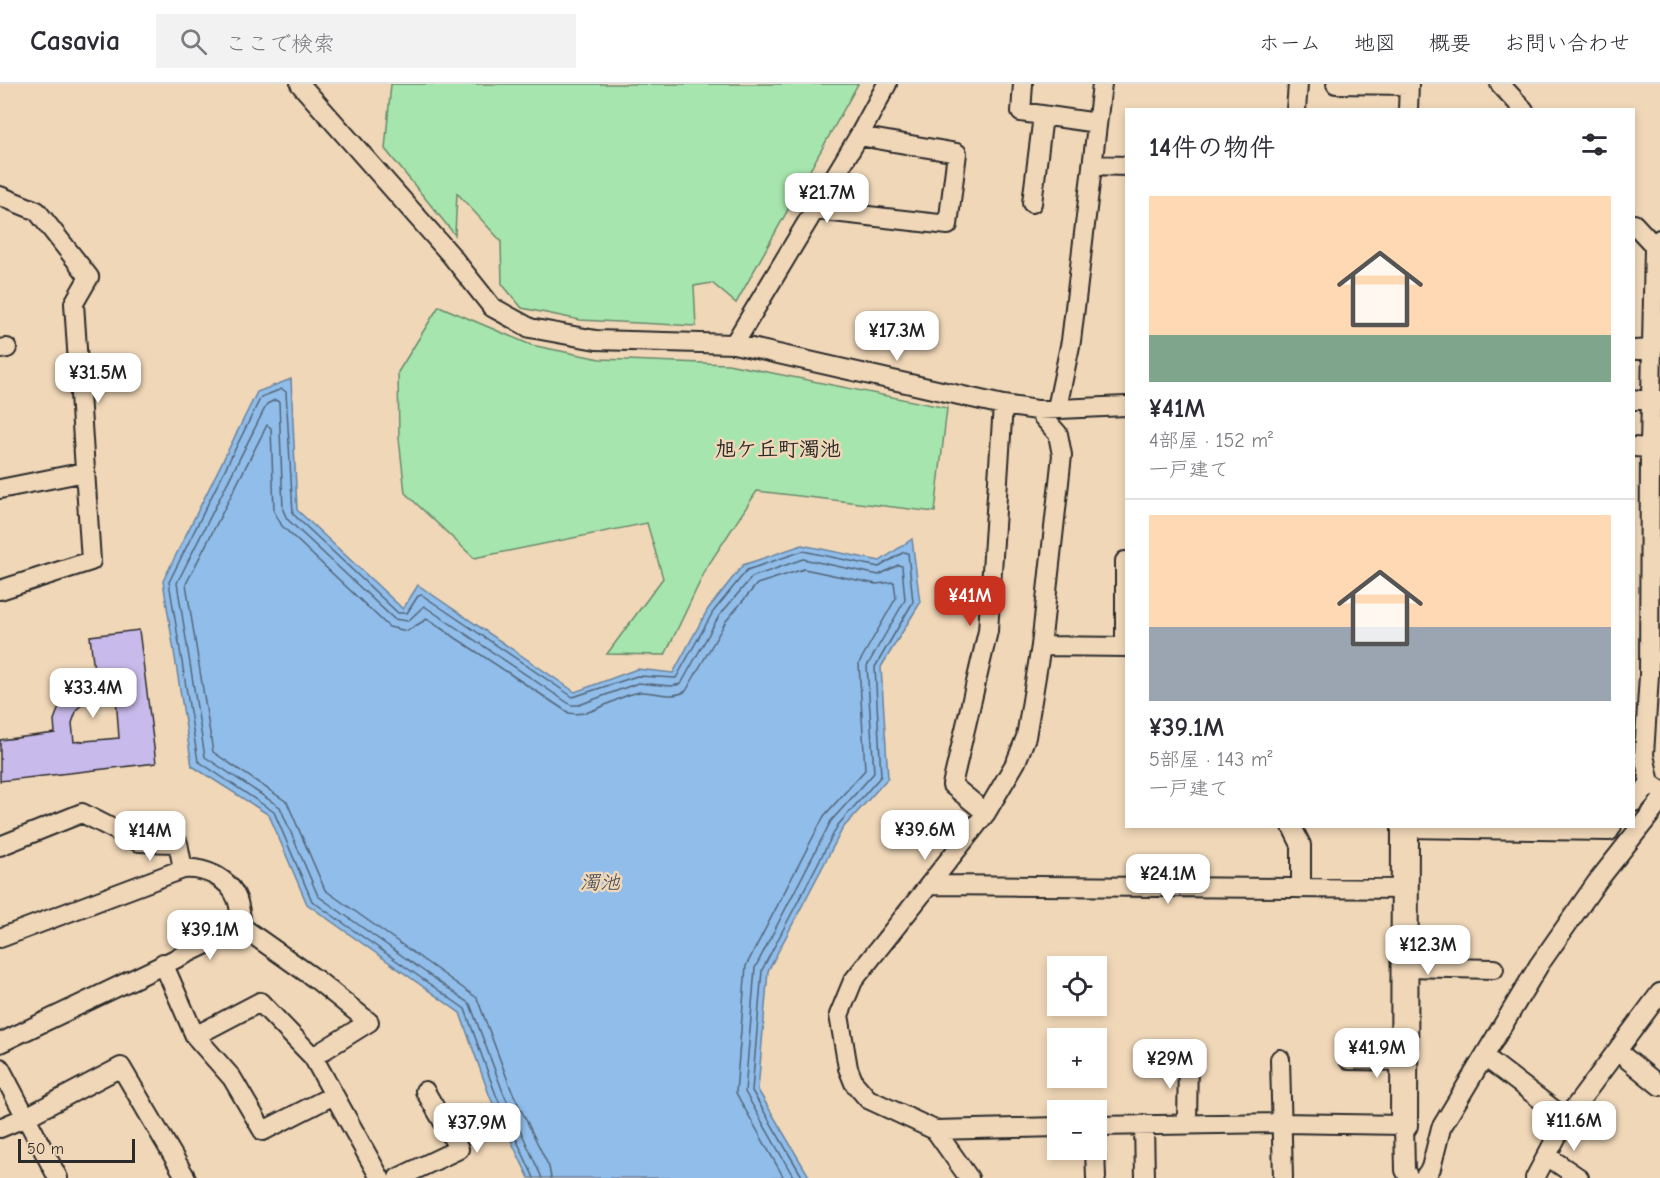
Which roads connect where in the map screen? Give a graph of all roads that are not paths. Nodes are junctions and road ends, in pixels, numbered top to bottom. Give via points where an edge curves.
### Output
1 (300, 84) edge
2 (887, 84) edge
3 (1023, 84) edge
4 (1102, 84) edge
5 (1298, 84) edge
6 (1336, 84) edge
7 (1500, 84) edge
8 (1409, 85) edge
9 (1296, 108) edge
10 (1408, 108) edge
11 (1522, 108) edge
12 (1043, 116) junction
13 (1097, 123) junction
14 (859, 136) junction
15 (1092, 165) junction
16 (1125, 165) edge
17 (0, 196) edge
18 (1032, 203) dead end
19 (815, 210) junction
20 (1635, 225) edge
21 (1658, 245) edge
22 (734, 344) junction
23 (1635, 350) edge
24 (1653, 350) junction
25 (1635, 400) edge
26 (1656, 400) edge
27 (1003, 405) junction
28 (1125, 406) edge
29 (1057, 408) junction
30 (1037, 410) junction
31 (1642, 447) edge
32 (86, 472) junction
33 (0, 489) edge
34 (1654, 495) edge
35 (1641, 523) edge
36 (0, 590) edge
37 (1641, 600) edge
38 (1041, 646) junction
39 (1125, 647) edge
40 (1641, 675) edge
41 (1639, 755) edge
42 (1655, 786) edge
43 (1635, 801) edge
44 (1658, 811) edge
45 (986, 813) junction
46 (1292, 828) edge
47 (1405, 828) edge
48 (1456, 828) edge
49 (1611, 828) edge
50 (0, 846) edge
51 (183, 869) junction
52 (930, 885) junction
53 (1301, 888) junction
54 (1406, 889) junction
55 (242, 927) junction
56 (0, 938) edge
57 (163, 963) junction
58 (1406, 967) junction
59 (1494, 969) dead end
60 (1660, 993) edge
61 (195, 1036) junction
62 (0, 1043) edge
63 (1617, 1051) junction
64 (313, 1057) junction
65 (1485, 1057) junction
66 (1188, 1058) dead end
67 (1280, 1059) dead end
68 (1349, 1060) dead end
69 (1405, 1061) junction
70 (0, 1068) edge
71 (1660, 1086) edge
72 (425, 1091) dead end
73 (334, 1095) junction
74 (26, 1117) junction
75 (1566, 1119) junction
76 (1187, 1123) junction
77 (1281, 1123) junction
78 (1144, 1124) junction
79 (1404, 1125) junction
80 (1047, 1126) edge
81 (1107, 1126) edge
82 (0, 1128) edge
83 (935, 1130) junction
84 (1547, 1156) junction
85 (1095, 1160) edge
86 (58, 1178) edge
87 (186, 1178) edge
88 (380, 1178) edge
89 (399, 1178) edge
90 (969, 1178) edge
91 (1096, 1178) edge
92 (1145, 1178) edge
93 (1283, 1178) edge
94 (1409, 1178) edge
95 (1424, 1178) edge
96 (1535, 1178) edge
97 (1580, 1178) edge

1 - 22 street via 492,307 530,328 596,340
2 - 14 street
3 - 12 street via 1022,112
4 - 13 street
5 - 9 street
6 - 8 street
7 - 11 street
8 - 10 street
12 - 13 street
12 - 18 street
13 - 15 street
14 - 19 street
14 - 19 street via 957,153 948,225
15 - 16 street
15 - 29 street via 1071,341
17 - 32 street via 37,212 89,277 74,303
19 - 22 street
20 - 21 street
21 - 24 street
22 - 27 street
23 - 24 street
24 - 26 street
25 - 26 street
26 - 31 street
27 - 30 street
27 - 45 street via 988,631 951,786
28 - 29 street
29 - 30 street
30 - 38 street via 1058,434 1062,455
31 - 34 street
32 - 33 street
32 - 36 street via 91,561
34 - 35 street
35 - 37 street
37 - 40 street
38 - 39 street
38 - 45 street via 1026,737
40 - 41 street
41 - 42 street
42 - 43 street
44 - 65 street via 1597,882 1539,965
45 - 52 street
46 - 53 street via 1301,845
47 - 54 street
48 - 49 street
50 - 51 street via 82,813 139,842 178,843
51 - 55 street via 197,868 220,877 237,897
51 - 56 street
52 - 53 street
52 - 83 street via 853,981 839,1015 854,1083 868,1099
53 - 54 street
54 - 58 street
55 - 57 street
55 - 64 street via 369,1022
57 - 61 street
57 - 62 street
58 - 59 street
58 - 69 street
60 - 63 street
61 - 64 street via 260,1002
61 - 73 street via 232,1077 262,1131
63 - 71 street
63 - 75 street
64 - 73 street
65 - 75 street
65 - 95 street via 1440,1128 1431,1168
66 - 76 street
67 - 77 street
68 - 69 street
69 - 79 street
70 - 74 street
72 - 89 street via 459,1149
73 - 88 street
74 - 82 street
74 - 86 street
74 - 87 street via 121,1067
75 - 84 street
76 - 77 street
76 - 78 street
77 - 79 street
77 - 93 street
78 - 81 street
78 - 92 street
79 - 94 street via 1405,1170
80 - 83 street
83 - 90 street
84 - 96 street
84 - 97 street
85 - 91 street

